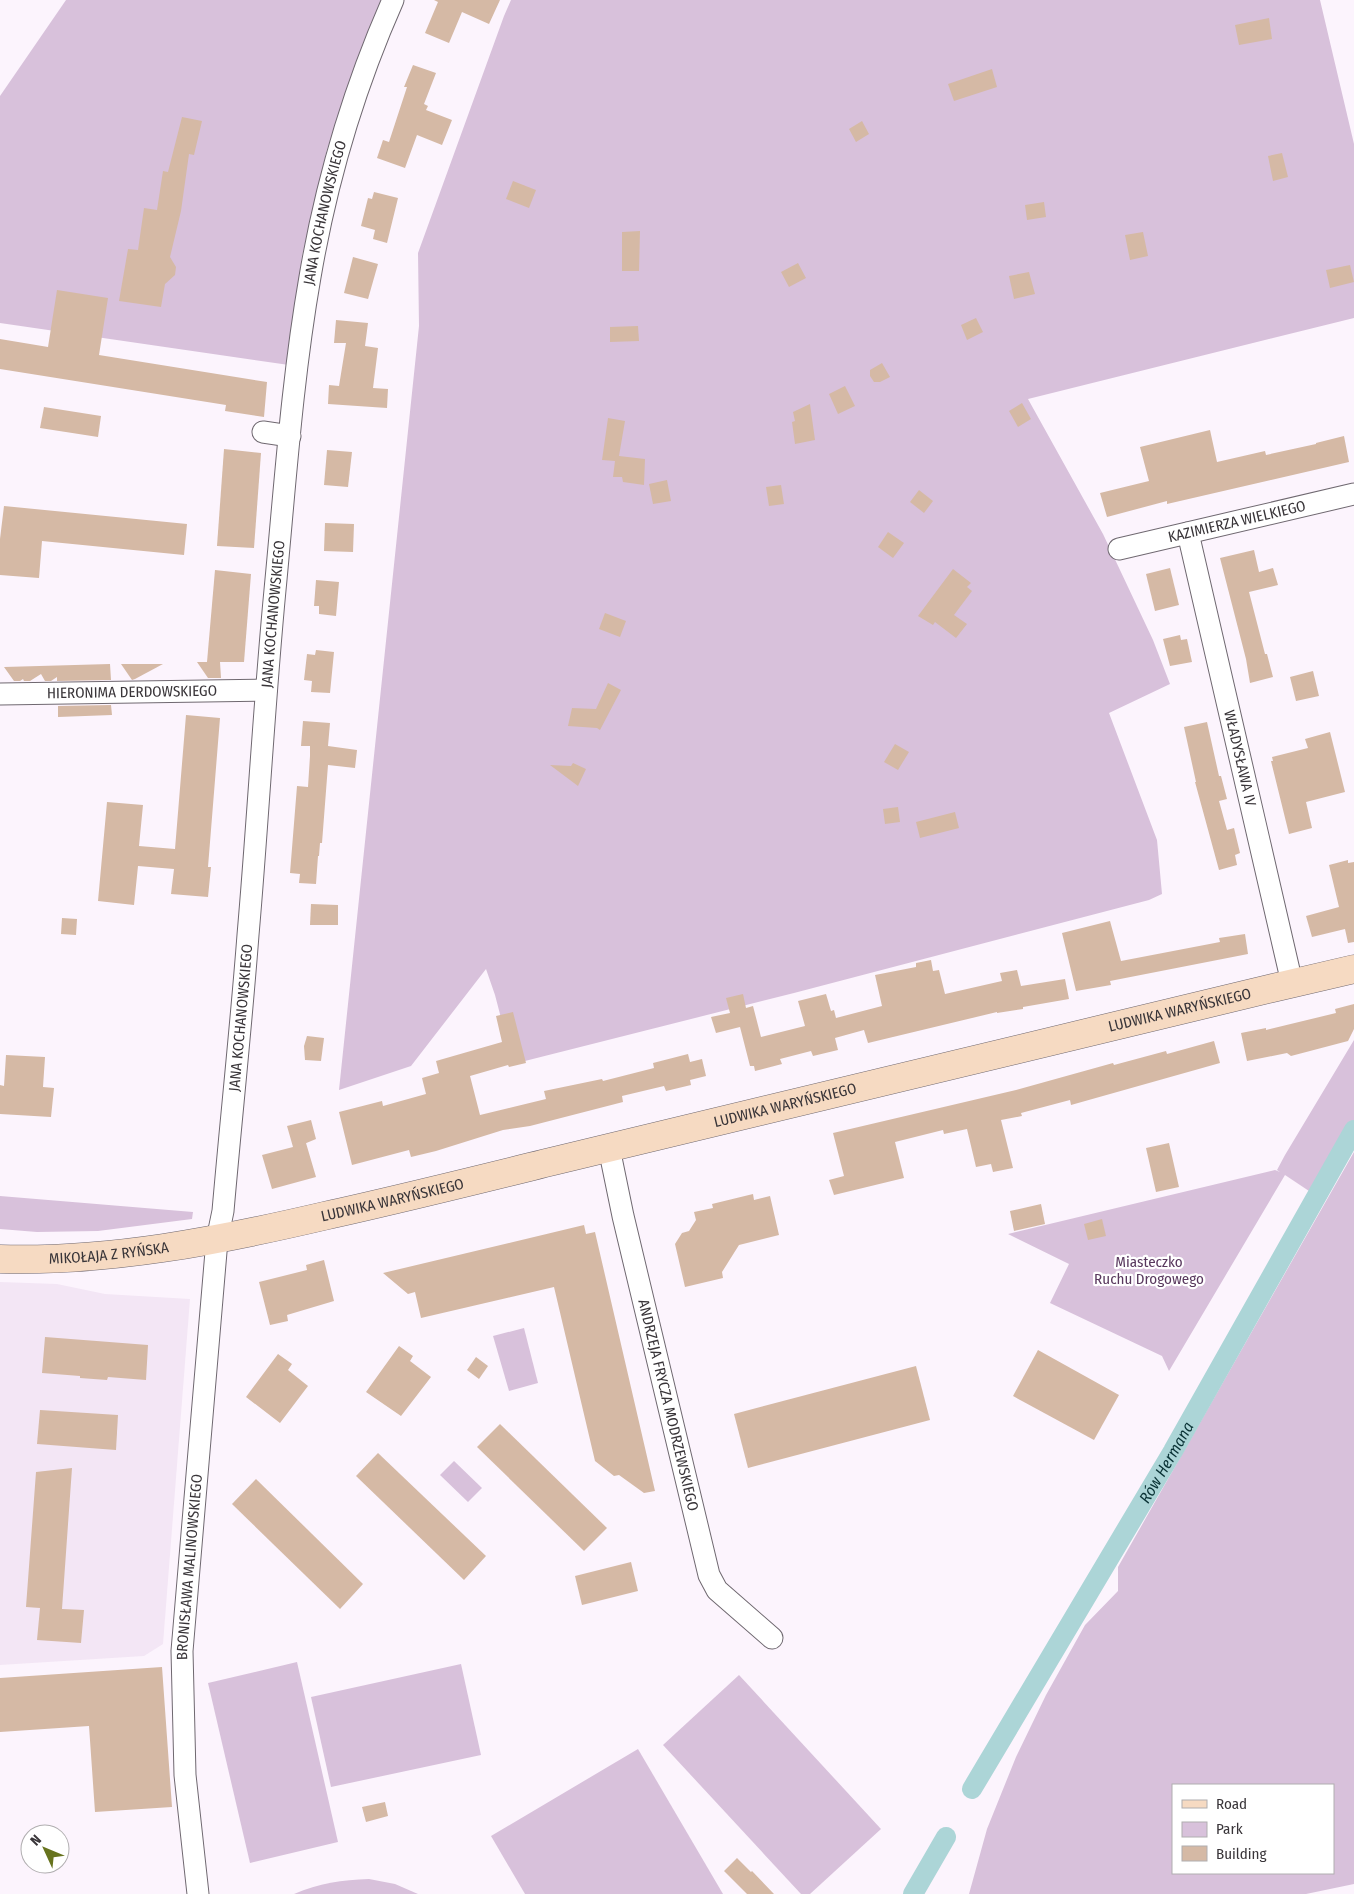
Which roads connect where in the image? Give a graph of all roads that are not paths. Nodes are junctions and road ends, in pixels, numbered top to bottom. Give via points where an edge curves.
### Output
1 (393, 0) edge
2 (263, 432) dead end
3 (290, 436) junction
4 (1354, 494) edge
5 (1188, 534) junction
6 (1119, 549) dead end
7 (266, 690) junction
8 (0, 694) edge
9 (1354, 969) edge
10 (1292, 983) junction
11 (609, 1148) junction
12 (217, 1240) junction
13 (0, 1259) edge
14 (772, 1638) dead end
15 (198, 1894) edge

1 - 3 street, JANA KOCHANOWSKIEGO via 372,47 322,216 304,316
2 - 3 street
3 - 7 street, JANA KOCHANOWSKIEGO
4 - 5 street, KAZIMIERZA WIELKIEGO
5 - 6 street, KAZIMIERZA WIELKIEGO
5 - 10 street, WŁADYSŁAWA IV
7 - 8 street, HIERONIMA DERDOWSKIEGO
7 - 12 street, JANA KOCHANOWSKIEGO via 248,936
9 - 10 street, LUDWIKA WARYŃSKIEGO
10 - 11 street, LUDWIKA WARYŃSKIEGO
11 - 12 street, LUDWIKA WARYŃSKIEGO
11 - 14 street, ANDRZEJA FRYCZA MODRZEWSKIEGO via 710,1575 717,1590
12 - 13 street, MIKOŁAJA Z RYŃSKA via 102,1256
12 - 15 street, BRONISŁAWA MALINOWSKIEGO via 182,1651 185,1775

